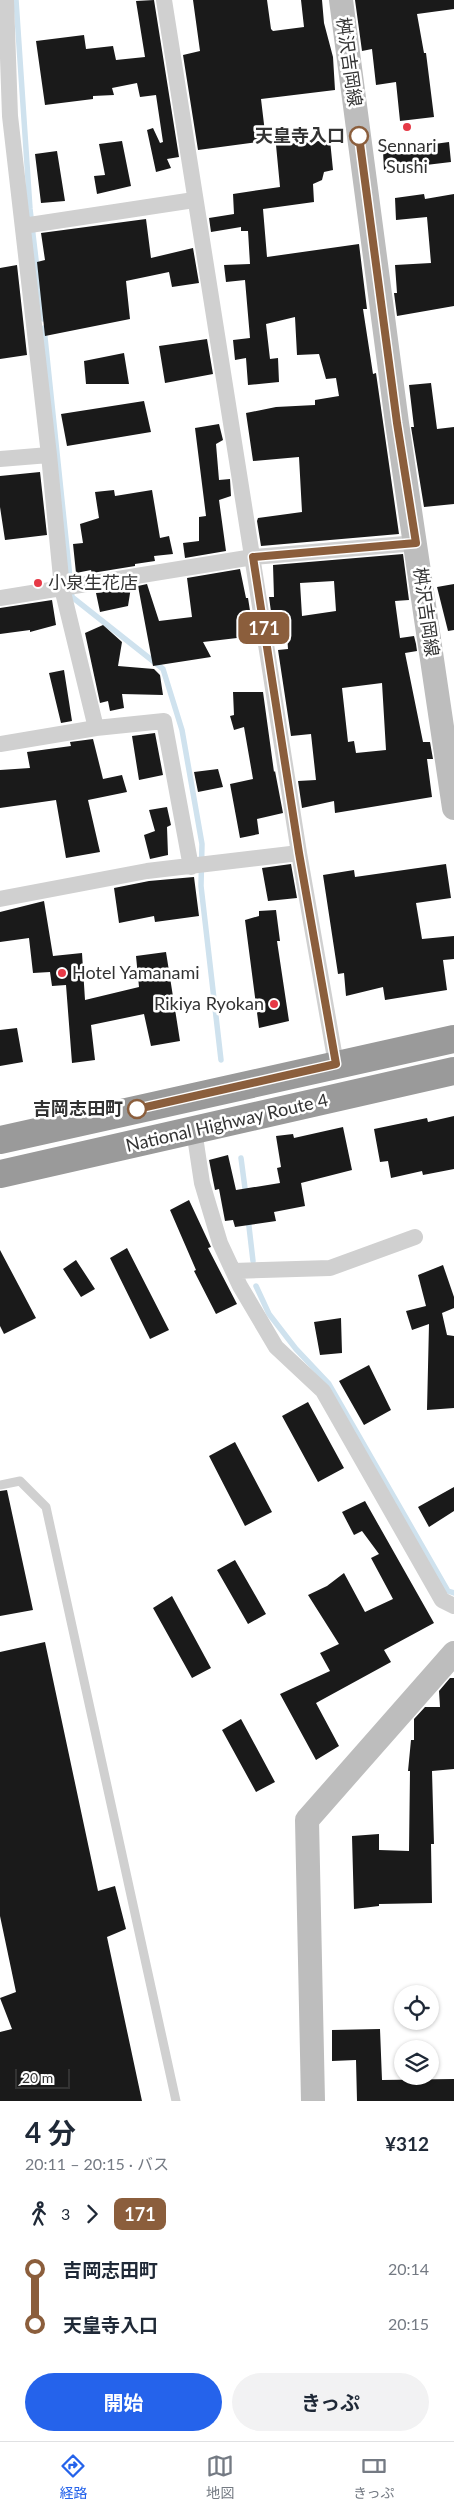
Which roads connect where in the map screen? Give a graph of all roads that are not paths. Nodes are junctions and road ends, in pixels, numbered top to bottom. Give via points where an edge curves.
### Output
1 (6, 0) edge
2 (164, 0) edge
3 (341, 0) edge
4 (5, 117) edge
5 (194, 200) junction
6 (24, 226) junction
7 (49, 455) junction
8 (0, 459) edge
9 (416, 543) junction
10 (253, 557) junction
11 (62, 588) junction
12 (0, 598) edge
13 (96, 728) junction
14 (0, 744) edge
15 (454, 808) edge
16 (299, 853) junction
17 (192, 867) junction
18 (0, 899) edge
19 (454, 1039) edge
20 (336, 1064) junction
21 (454, 1071) edge
22 (194, 1130) junction
23 (0, 1140) edge
24 (0, 1174) edge
25 (415, 1237) dead end
26 (233, 1271) junction
27 (0, 1485) edge
28 (454, 1606) edge
29 (454, 1653) edge
30 (176, 2101) edge
31 (312, 2101) edge

1 - 4 street
2 - 5 street
3 - 9 main road, 桝沢吉岡線
4 - 6 street
5 - 6 street
5 - 10 street
6 - 7 street
7 - 8 street
7 - 11 street
9 - 10 street
9 - 15 main road, 桝沢吉岡線
10 - 11 street
10 - 16 street
11 - 12 street
11 - 13 street
13 - 14 street
13 - 17 street via 164,721
16 - 17 street
16 - 20 street
17 - 18 street via 147,871
19 - 20 highway, National Highway Route 4
20 - 23 highway, National Highway Route 4
21 - 22 highway, National Highway Route 4
22 - 24 highway, National Highway Route 4
22 - 26 street via 202,1183 220,1243
25 - 26 street via 330,1268
26 - 28 street via 276,1347 323,1391 442,1600
27 - 30 lane via 20,1481 46,1507
29 - 31 main road via 307,1820

